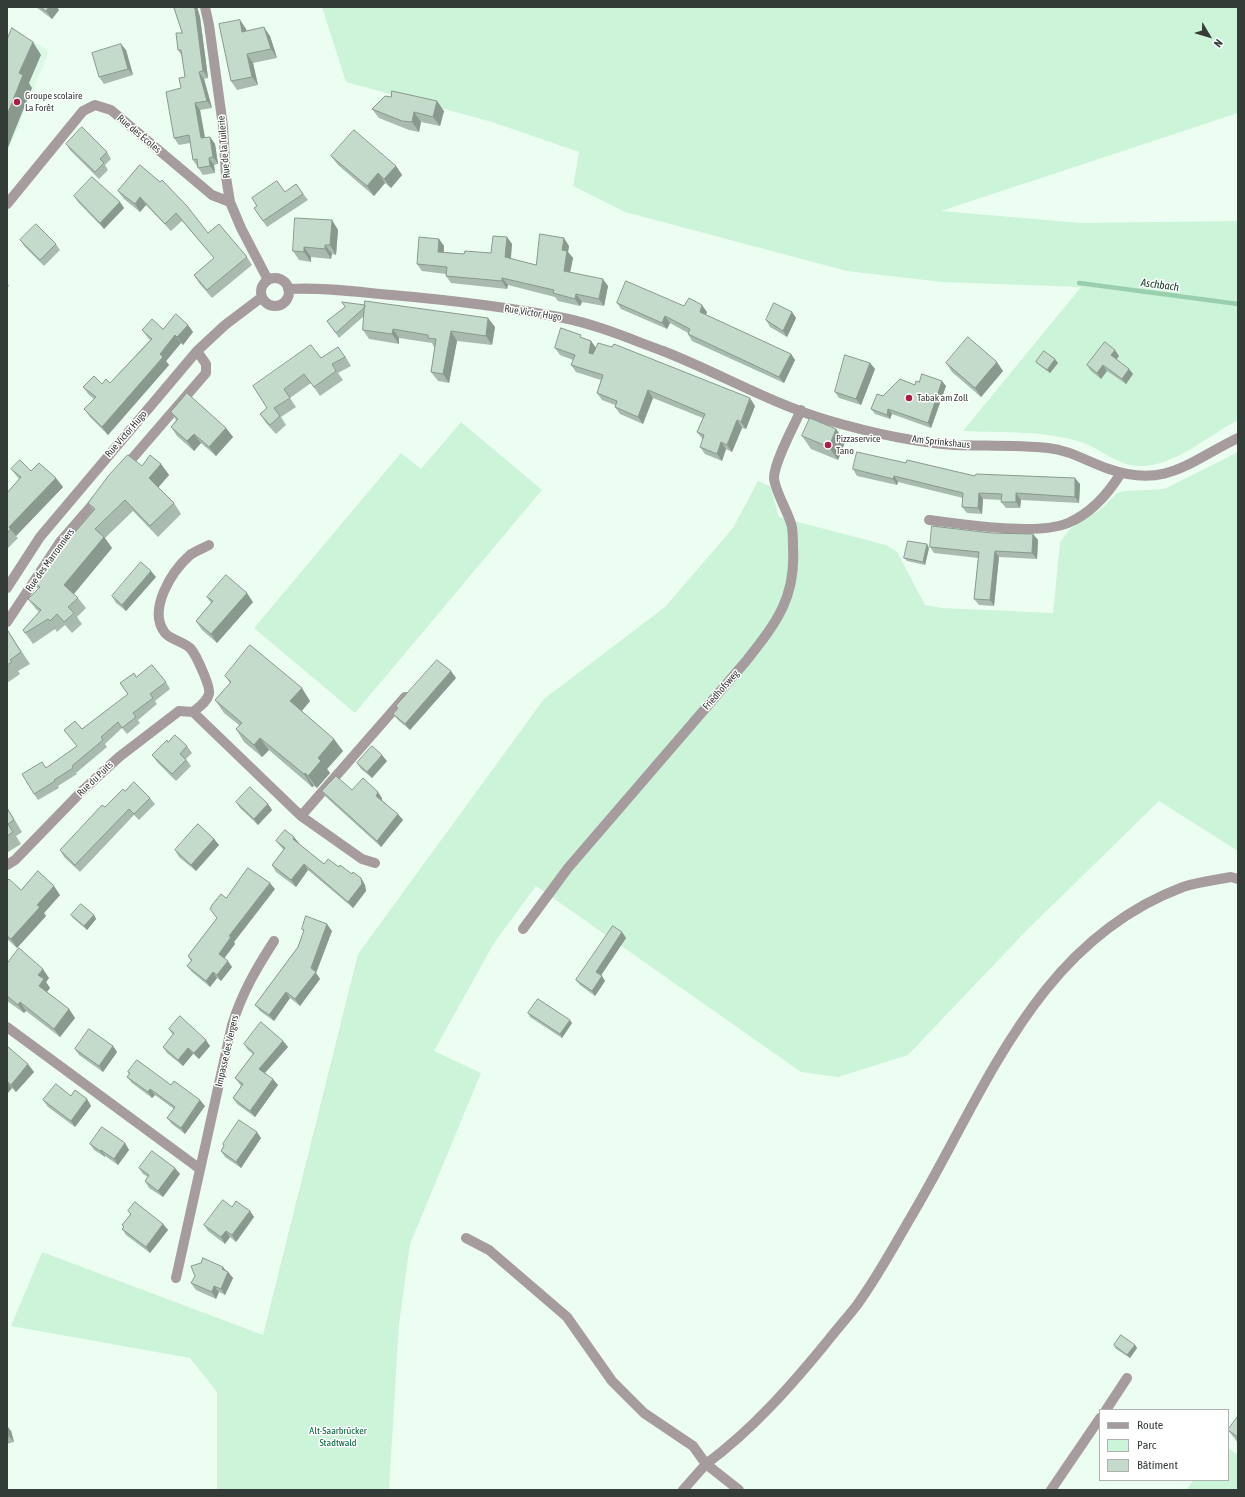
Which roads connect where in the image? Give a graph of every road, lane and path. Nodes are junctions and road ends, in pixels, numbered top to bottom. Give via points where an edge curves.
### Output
1 (205, 7) edge
2 (230, 202) junction
3 (7, 204) edge
4 (268, 280) junction
5 (288, 289) junction
6 (262, 297) junction
7 (197, 351) junction
8 (764, 395) joint
9 (801, 410) junction
10 (1238, 438) edge
11 (1121, 473) junction
12 (118, 476) edge
13 (107, 488) edge
14 (928, 520) dead end
15 (210, 545) dead end
16 (7, 588) edge
17 (7, 622) edge
18 (412, 690) edge
19 (194, 712) junction
20 (301, 816) junction
21 (375, 863) dead end
22 (7, 865) edge
23 (1238, 879) edge
24 (523, 929) dead end
25 (274, 941) dead end
26 (7, 1027) edge
27 (200, 1169) junction
28 (466, 1238) dead end
29 (176, 1278) dead end
30 (1127, 1378) dead end
31 (1107, 1409) edge
32 (1099, 1419) edge
33 (706, 1464) junction
34 (683, 1490) edge
35 (740, 1490) edge
36 (1051, 1490) edge

1 - 2 street, Rue de la Tuilerie via 224,126 226,177
2 - 3 street, Rue des Écoles via 212,195 112,110 95,105 83,111
2 - 4 street, Rue de la Tuilerie
4 - 5 street via 280,279 286,283
4 - 6 street via 263,285
5 - 6 street via 286,300 277,305 269,304
5 - 8 street, Rue Victor Hugo via 437,299 565,318 666,353
6 - 7 street, Rue Victor Hugo via 225,325
7 - 12 street via 206,364 206,373
7 - 16 street, Rue Victor Hugo via 49,526
8 - 9 street, Am Sprinkshaus
9 - 11 street, Am Sprinkshaus via 826,420 912,439 952,444 1054,448
9 - 24 street, Friedhofsweg via 778,462 774,479 792,527 795,569 789,596 768,633 747,660 568,868
10 - 11 street, Am Sprinkshaus via 1186,467 1159,475
11 - 14 street via 1102,500 1068,523 1051,527 998,527
13 - 17 street, Rue des Marronniers via 60,542
15 - 19 street via 191,554 170,580 159,602 158,616 165,633 190,648 208,684 209,694
18 - 20 street
19 - 20 street
19 - 22 street, Rue du Puits via 179,711 119,757
20 - 21 street via 362,859
23 - 33 street via 1231,877 1185,887 1140,907 1103,933 1065,967 1032,1006 991,1071 910,1220 857,1305 799,1377 737,1441
25 - 27 street, Impasse des Vergers via 241,998 232,1025
26 - 27 street
27 - 29 street, Impasse des Vergers
28 - 33 street via 489,1250 567,1317 612,1381 644,1413 693,1446
30 - 31 street
32 - 36 street
33 - 34 street
33 - 35 street

